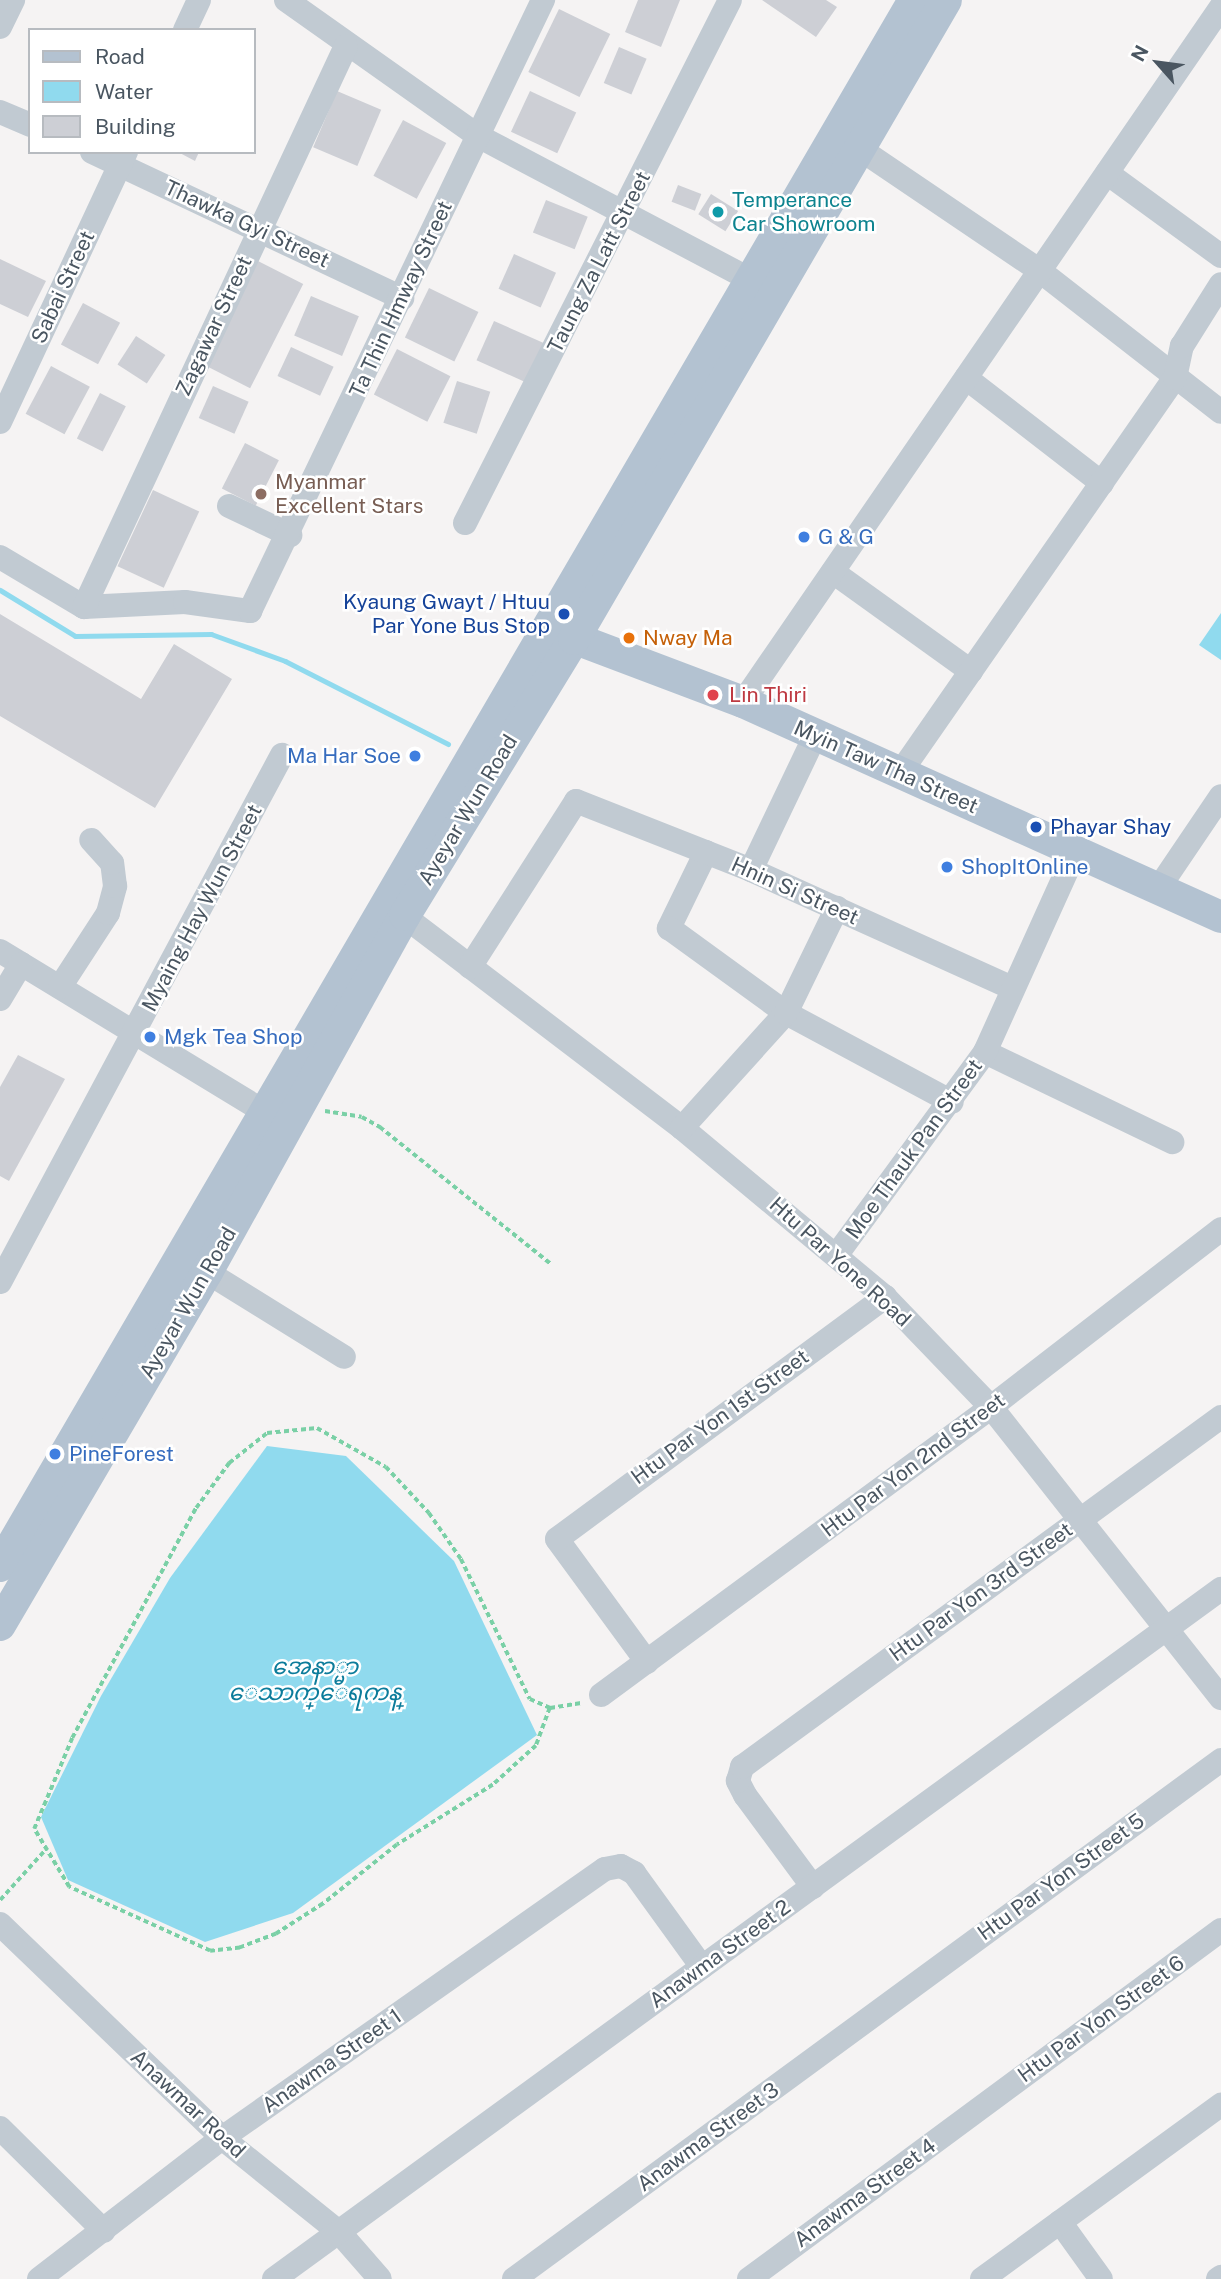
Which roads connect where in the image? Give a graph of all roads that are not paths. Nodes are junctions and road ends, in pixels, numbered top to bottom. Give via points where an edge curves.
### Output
1 (13, 0) edge
2 (199, 0) edge
3 (286, 0) edge
4 (542, 0) edge
5 (730, 0) edge
6 (922, 4) edge
7 (1221, 7) edge
8 (0, 27) edge
9 (186, 28) edge
10 (346, 46) junction
11 (0, 112) edge
12 (28, 124) edge
13 (478, 136) junction
14 (860, 149) junction
15 (102, 154) edge
16 (123, 158) edge
17 (1107, 173) junction
18 (626, 211) junction
19 (259, 229) junction
20 (1221, 256) edge
21 (1040, 271) junction
22 (1221, 284) edge
23 (763, 286) junction
24 (401, 298) junction
25 (966, 378) junction
26 (1175, 378) junction
27 (1221, 412) edge
28 (0, 422) edge
29 (1102, 483) junction
30 (229, 506) dead end
31 (466, 523) dead end
32 (290, 535) junction
33 (0, 557) edge
34 (833, 572) junction
35 (84, 607) junction
36 (561, 633) junction
37 (971, 671) junction
38 (743, 702) junction
39 (815, 736) junction
40 (282, 755) dead end
41 (900, 773) junction
42 (1221, 796) edge
43 (91, 840) dead end
44 (706, 852) junction
45 (1075, 853) junction
46 (751, 870) junction
47 (1158, 889) junction
48 (837, 908) junction
49 (395, 909) junction
50 (1221, 917) edge
51 (11, 958) edge
52 (470, 967) junction
53 (60, 987) junction
54 (1012, 988) junction
55 (0, 999) edge
56 (786, 1013) junction
57 (136, 1033) junction
58 (985, 1052) junction
59 (952, 1102) junction
60 (284, 1115) junction
61 (682, 1128) junction
62 (1172, 1142) dead end
63 (1221, 1229) edge
64 (838, 1253) junction
65 (207, 1272) junction
66 (0, 1282) edge
67 (885, 1297) junction
68 (344, 1357) dead end
69 (991, 1407) junction
70 (1221, 1417) edge
71 (1082, 1520) junction
72 (0, 1566) edge
73 (1221, 1589) edge
74 (0, 1625) edge
75 (1166, 1629) junction
76 (647, 1662) junction
77 (601, 1695) road end
78 (1221, 1698) edge
79 (1221, 1760) edge
80 (813, 1886) junction
81 (0, 1924) edge
82 (1221, 1930) edge
83 (702, 1967) junction
84 (1221, 2105) edge
85 (981, 2108) joint
86 (0, 2128) edge
87 (222, 2138) junction
88 (1060, 2221) junction
89 (104, 2231) junction
90 (340, 2232) junction
91 (39, 2279) edge
92 (274, 2279) edge
93 (380, 2279) edge
94 (514, 2279) edge
95 (749, 2279) edge
96 (982, 2279) edge
97 (1101, 2279) edge

1 - 8 street
2 - 9 street
3 - 10 street
4 - 13 street, Ta Thin Hmway Street
5 - 18 street, Taung Za Latt Street
6 - 14 main road, Ayeyar Wun Road
6 - 23 main road, Ayeyar Wun Road
7 - 17 street
10 - 13 street
10 - 19 street, Zagawar Street
11 - 12 street
13 - 18 street
13 - 24 street, Ta Thin Hmway Street
14 - 21 street
14 - 23 main road, Ayeyar Wun Road
15 - 16 street, Thawka Gyi Street
16 - 19 street, Thawka Gyi Street
16 - 28 street, Sabai Street
17 - 20 street
17 - 21 street
18 - 23 street
18 - 31 street, Taung Za Latt Street
19 - 24 street, Thawka Gyi Street
19 - 35 street, Zagawar Street
21 - 25 street
21 - 26 street
22 - 26 street via 1182,346
23 - 36 main road, Ayeyar Wun Road
24 - 32 street, Ta Thin Hmway Street
25 - 29 street
25 - 34 street
26 - 27 street
26 - 29 street
29 - 37 street
30 - 32 street
32 - 35 street, Ta Thin Hmway Street via 250,611 185,602
33 - 35 street
34 - 37 street
34 - 38 street
36 - 38 main road, Myin Taw Tha Street
36 - 49 main road, Ayeyar Wun Road
37 - 41 street
38 - 39 main road, Myin Taw Tha Street
39 - 41 main road, Myin Taw Tha Street
39 - 46 street
40 - 57 street, Myaing Hay Wun Street
41 - 45 main road, Myin Taw Tha Street
42 - 47 street
43 - 53 street via 112,863 115,886 108,913
44 - 46 street, Hnin Si Street
44 - 52 street, Hnin Si Street via 576,801
44 - 56 street via 670,928
45 - 47 main road, Myin Taw Tha Street
45 - 54 street, Moe Thauk Pan Street
46 - 48 street, Hnin Si Street
47 - 50 main road, Myin Taw Tha Street
48 - 54 street, Hnin Si Street
48 - 56 street
49 - 52 street, Htu Par Yone Road
49 - 60 main road, Ayeyar Wun Road
51 - 53 street
51 - 55 street
52 - 61 street, Htu Par Yone Road
53 - 57 street
54 - 58 street, Moe Thauk Pan Street
56 - 59 street
56 - 61 street
57 - 60 street
57 - 66 street, Myaing Hay Wun Street
58 - 59 street, Moe Thauk Pan Street
58 - 62 street
59 - 64 street, Moe Thauk Pan Street
60 - 65 main road, Ayeyar Wun Road
60 - 72 main road, Ayeyar Wun Road
61 - 64 street, Htu Par Yone Road
63 - 69 street, Htu Par Yon 2nd Street
64 - 67 street, Htu Par Yone Road
65 - 68 street
65 - 74 main road, Ayeyar Wun Road
67 - 69 street, Htu Par Yone Road
67 - 76 street, Htu Par Yon 1st Street via 557,1539
69 - 71 street, Htu Par Yone Road
69 - 76 street, Htu Par Yon 2nd Street
70 - 71 street, Htu Par Yon 3rd Street
71 - 75 street, Htu Par Yone Road
71 - 80 street, Htu Par Yon 3rd Street via 742,1767 738,1781 744,1794
73 - 75 street, Anawma Street 2
75 - 78 street, Htu Par Yone Road
75 - 80 street, Anawma Street 2
76 - 77 street, Htu Par Yon 2nd Street
79 - 94 street, Anawma Street 3
80 - 83 street, Anawma Street 2
81 - 87 street, Anawmar Road
82 - 85 street, Htu Par Yon Street 6
83 - 87 street, Anawma Street 1 via 634,1872 621,1866 605,1869
83 - 90 street, Anawma Street 2
84 - 88 street
85 - 95 street, Anawma Street 4
86 - 89 street
87 - 89 street, Anawma Street 1
87 - 90 street, Anawmar Road
88 - 96 street
88 - 97 street
89 - 91 street, Anawma Street 1
90 - 92 street, Anawma Street 2
90 - 93 street, Anawmar Road

